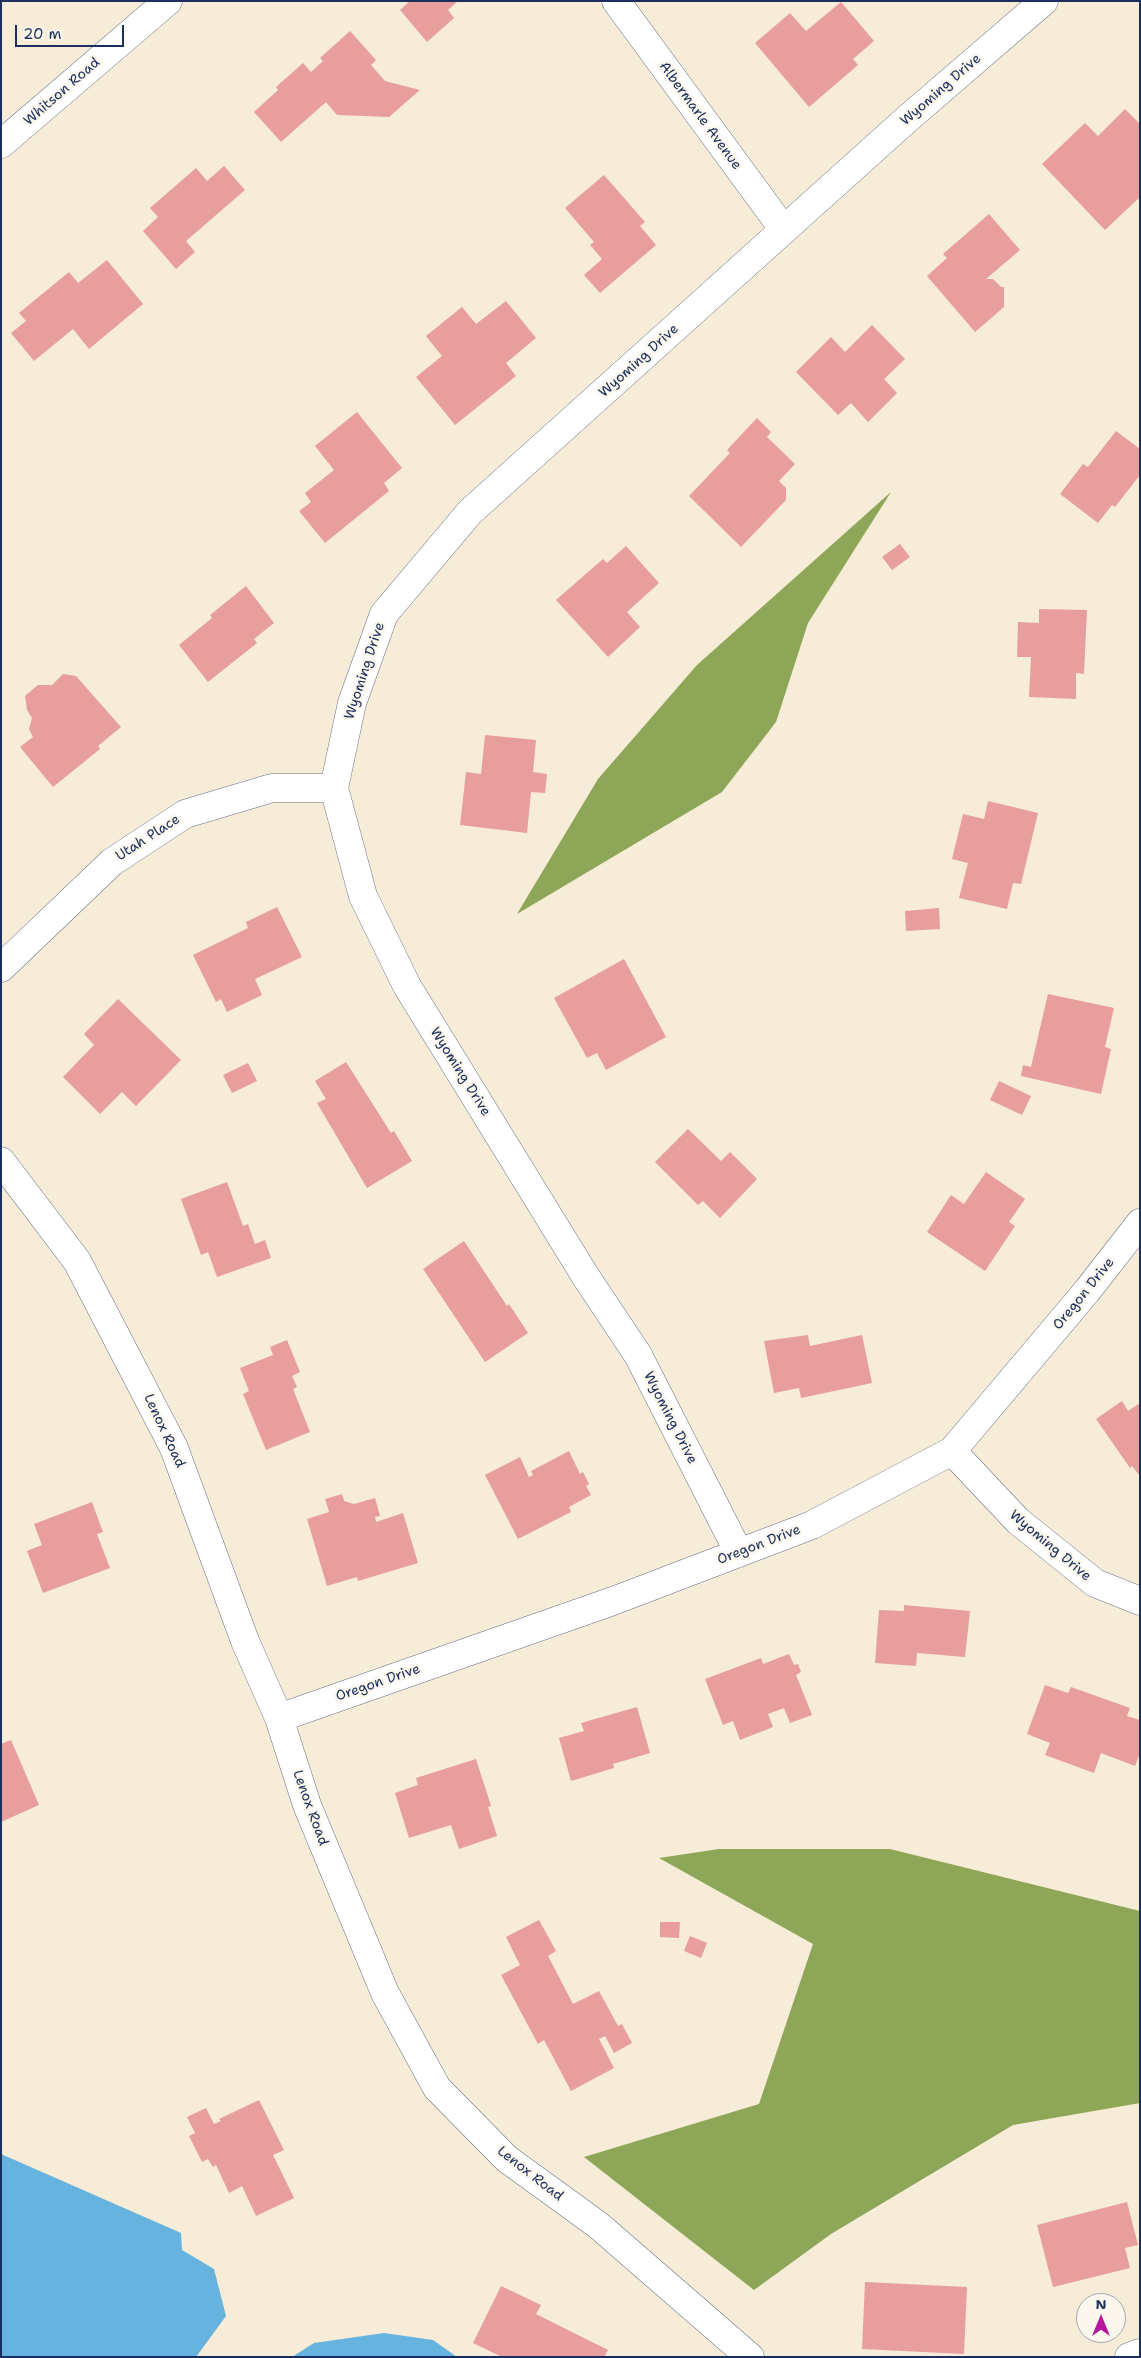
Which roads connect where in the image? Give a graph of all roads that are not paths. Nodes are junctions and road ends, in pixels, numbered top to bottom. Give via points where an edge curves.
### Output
1 (168, 1) edge
2 (616, 1) edge
3 (1044, 1) edge
4 (1, 144) edge
5 (784, 230) junction
6 (334, 788) junction
7 (1, 968) edge
8 (1, 1161) edge
9 (1140, 1223) edge
10 (952, 1451) junction
11 (739, 1553) junction
12 (1140, 1601) edge
13 (279, 1718) junction
14 (1140, 2354) edge
15 (750, 2357) edge
16 (1129, 2357) edge

1 - 4 street, Whitson Road
2 - 5 street, Albermarle Avenue
3 - 5 street, Wyoming Drive
5 - 6 street, Wyoming Drive via 470,512 384,614 352,703
6 - 7 street, Utah Place via 272,788 185,814 112,862
6 - 11 street, Wyoming Drive via 362,896 407,986 586,1277 638,1355
8 - 13 street, Lenox Road via 77,1261 174,1448 245,1641
9 - 10 street, Oregon Drive via 1088,1291
10 - 11 street, Oregon Drive via 812,1525
10 - 12 street, Wyoming Drive via 1018,1520 1095,1583
11 - 13 street, Oregon Drive via 614,1601
13 - 15 street, Lenox Road via 307,1805 385,1993 437,2088 507,2159 598,2225
14 - 16 street

